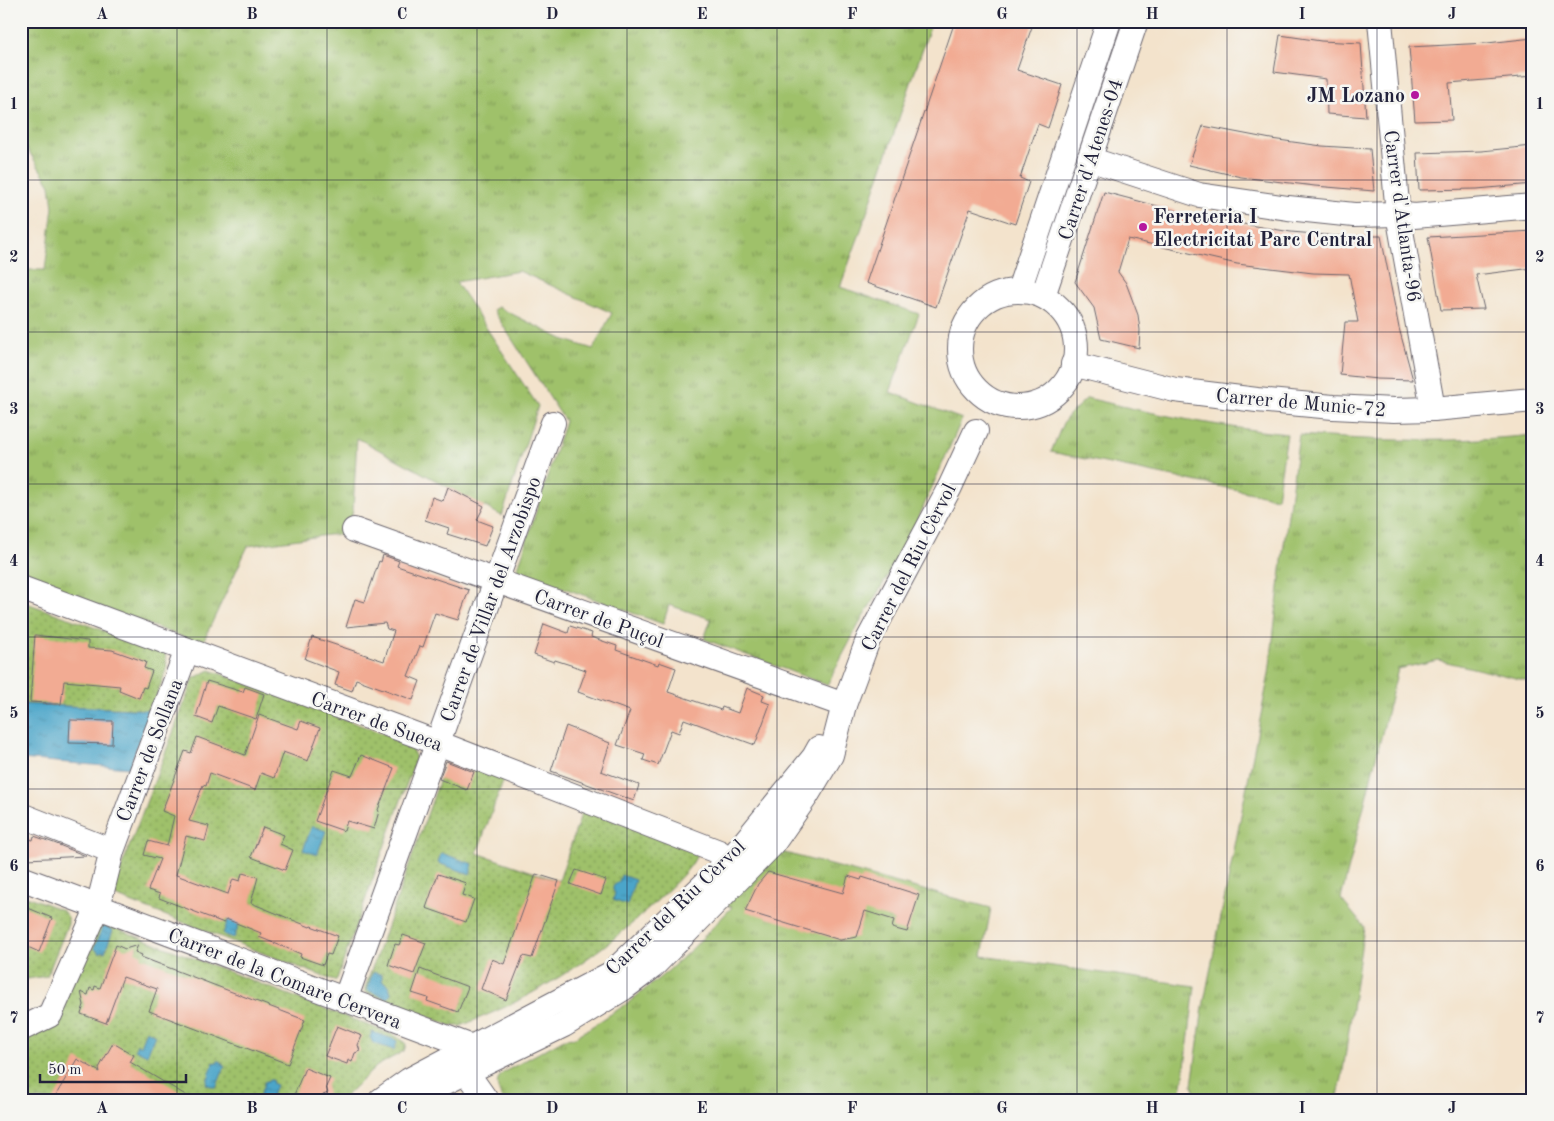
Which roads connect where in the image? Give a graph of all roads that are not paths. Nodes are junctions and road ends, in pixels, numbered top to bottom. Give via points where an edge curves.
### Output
1 (1109, 21) edge
2 (1136, 21) edge
3 (1380, 21) edge
4 (1089, 158) junction
5 (1533, 206) edge
6 (1398, 214) junction
7 (1019, 290) junction
8 (1043, 296) junction
9 (1073, 364) junction
10 (978, 392) junction
11 (1533, 400) edge
12 (1002, 405) junction
13 (1433, 409) junction
14 (553, 423) dead end
15 (976, 430) junction
16 (354, 530) dead end
17 (496, 581) junction
18 (21, 588) edge
19 (187, 650) junction
20 (844, 705) junction
21 (438, 743) junction
22 (21, 815) edge
23 (112, 851) junction
24 (730, 860) junction
25 (21, 878) edge
26 (98, 907) junction
27 (345, 1000) junction
28 (21, 1029) edge
29 (472, 1047) junction
30 (467, 1073) junction
31 (381, 1100) edge
32 (410, 1100) edge
33 (486, 1100) edge

1 - 7 street, Carrer d'Atenes-04
2 - 4 street, Carrer d'Atenes-04
3 - 6 street, Carrer d'Atlanta-96
4 - 6 street via 1199,195 1298,209
4 - 8 street, Carrer d'Atenes-04
5 - 6 street via 1414,216
6 - 13 street, Carrer d'Atlanta-96
7 - 8 street
7 - 10 street via 988,298 973,311 962,333 960,356 969,381
8 - 9 street via 1060,308 1072,325 1077,346
9 - 12 street via 1071,375 1047,400 1023,407
9 - 13 street, Carrer de Munic-72 via 1175,390 1229,397 1333,407
10 - 12 street
10 - 15 street, Carrer del Riu Cèrvol
11 - 13 street, Carrer de Munic-72
12 - 15 street, Carrer del Riu Cèrvol
14 - 17 street, Carrer de Villar del Arzobispo
15 - 20 street, Carrer del Riu Cèrvol via 868,640
16 - 17 street, Carrer de Puçol
17 - 20 street, Carrer de Puçol
17 - 21 street, Carrer de Villar del Arzobispo
18 - 19 street, Carrer de Sueca
19 - 21 street, Carrer de Sueca
19 - 23 street, Carrer de Sollana
20 - 24 street, Carrer del Riu Cèrvol via 814,757
20 - 30 street, Carrer del Riu Cèrvol via 831,755 772,845 652,967 564,1025
21 - 24 street, Carrer de Sueca via 719,852
21 - 27 street, Carrer de Villar del Arzobispo
22 - 23 street
23 - 26 street, Carrer de Sollana
24 - 29 street, Carrer del Riu Cèrvol via 612,973
25 - 26 street, Carrer de la Comare Cervera
26 - 27 street, Carrer de la Comare Cervera
26 - 28 street, Carrer de Sollana via 50,1015
27 - 29 street, Carrer de la Comare Cervera
29 - 31 street, Carrer del Riu Cèrvol via 409,1080
30 - 32 street, Carrer del Riu Cèrvol
30 - 33 street

